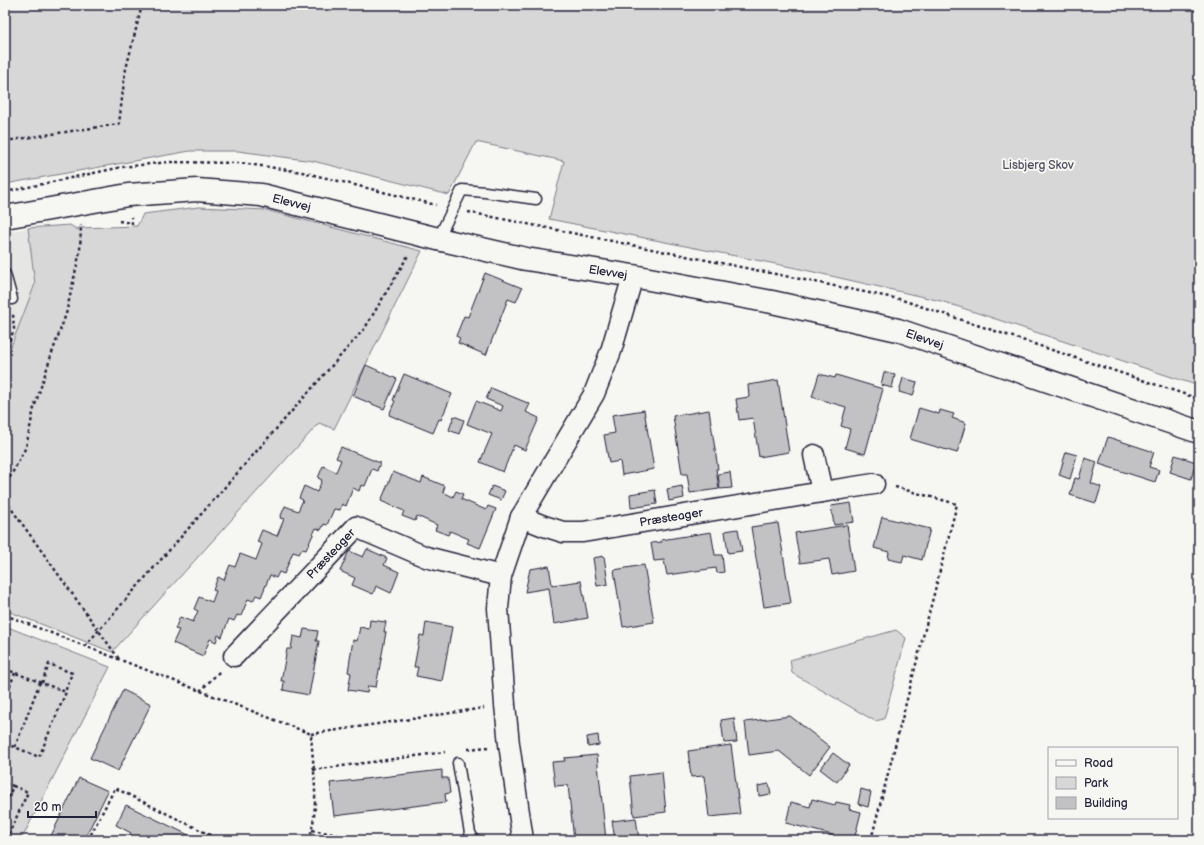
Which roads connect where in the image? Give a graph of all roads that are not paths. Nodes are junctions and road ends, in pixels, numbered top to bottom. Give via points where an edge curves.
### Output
1 (536, 199) dead end
2 (5, 217) edge
3 (429, 237) junction
4 (5, 274) edge
5 (633, 276) junction
6 (12, 299) road end
7 (1199, 432) edge
8 (814, 455) dead end
9 (874, 484) road end
10 (822, 492) junction
11 (521, 517) junction
12 (501, 576) junction
13 (234, 656) road end
14 (458, 763) dead end
15 (474, 840) edge
16 (523, 840) edge

1 - 3 lane via 462,190
2 - 3 street, Elevvej via 128,195 197,190 261,196
3 - 5 street, Elevvej via 526,259
4 - 6 lane
5 - 7 street, Elevvej via 772,302 898,330
5 - 11 street via 611,351 594,394
8 - 10 street
9 - 10 street, Præsteager
10 - 11 street, Præsteager via 583,532 563,532
11 - 12 street
12 - 13 street, Præsteager via 426,557 356,527
12 - 16 street via 498,608 505,705
14 - 15 lane via 470,834

